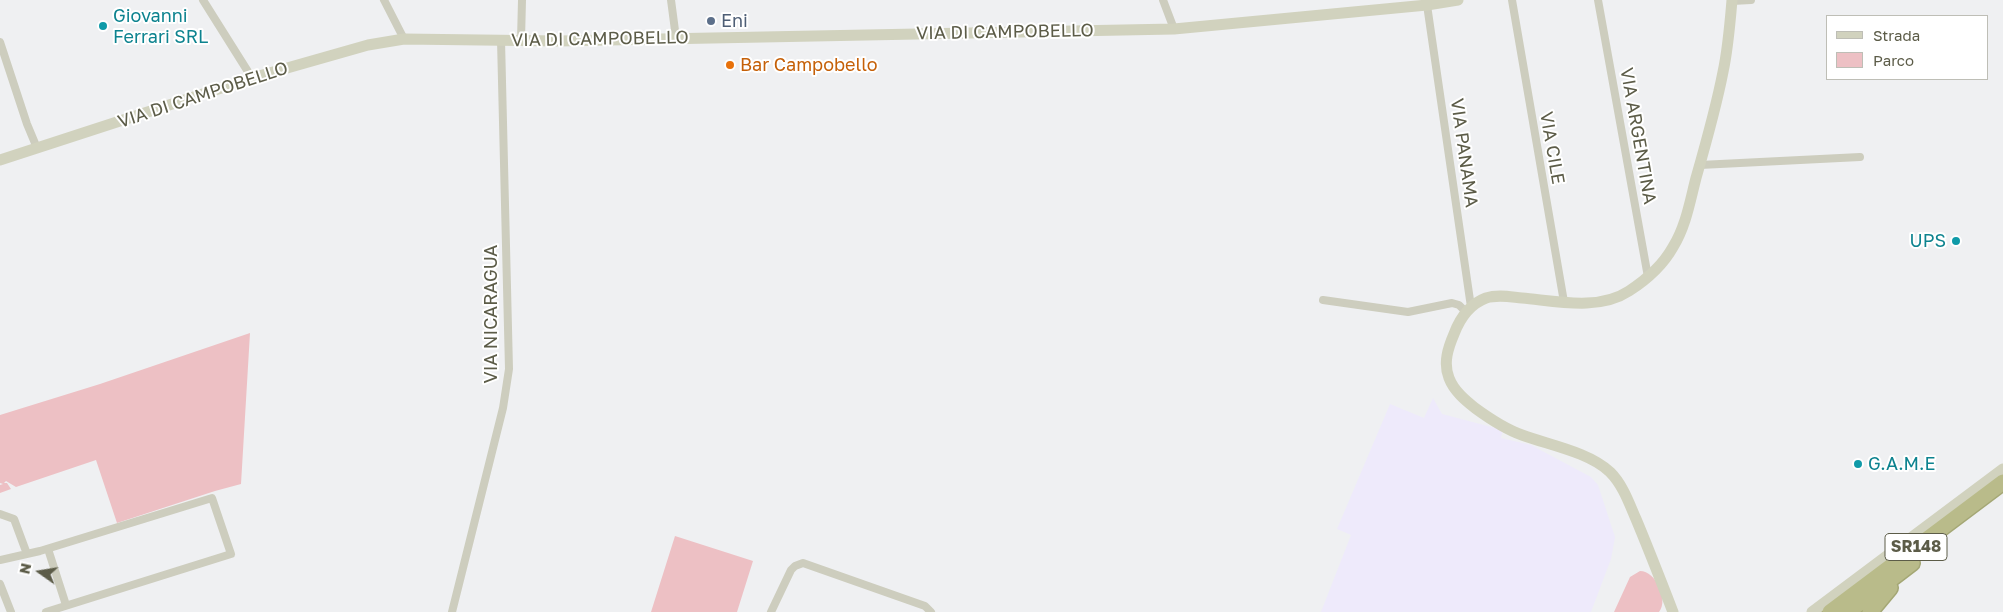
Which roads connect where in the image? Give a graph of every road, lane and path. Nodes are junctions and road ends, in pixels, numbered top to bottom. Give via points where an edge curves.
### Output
1 (203, 0) edge
2 (384, 0) edge
3 (522, 0) edge
4 (671, 0) edge
5 (1163, 0) edge
6 (1458, 0) edge
7 (1512, 0) edge
8 (1598, 0) edge
9 (1751, 0) edge
10 (1732, 1) edge
11 (1433, 2) edge
12 (1174, 29) junction
13 (676, 38) junction
14 (404, 39) junction
15 (501, 40) junction
16 (521, 40) junction
17 (0, 42) edge
18 (252, 78) junction
19 (37, 148) junction
20 (1860, 157) dead end
21 (0, 160) edge
22 (1700, 165) junction
23 (1648, 277) junction
24 (1323, 300) dead end
25 (1564, 302) junction
26 (1469, 309) junction
27 (2003, 469) edge
28 (2003, 482) edge
29 (2003, 495) edge
30 (0, 514) edge
31 (48, 549) junction
32 (27, 554) junction
33 (0, 560) edge
34 (1916, 560) junction
35 (0, 584) edge
36 (1668, 600) junction
37 (66, 605) junction
38 (11, 612) edge
39 (46, 612) edge
40 (452, 612) edge
41 (771, 612) edge
42 (930, 612) edge
43 (1664, 612) edge
44 (1673, 612) edge
45 (1812, 612) edge
46 (1830, 612) edge
47 (1848, 612) edge
48 (1870, 612) edge

1 - 18 street
2 - 14 street
3 - 16 street
4 - 13 street
5 - 12 street
6 - 11 street, VIA DI CAMPOBELLO
7 - 25 street, VIA CILE
8 - 23 street, VIA ARGENTINA
9 - 10 street
10 - 22 street via 1724,67
11 - 12 street, VIA DI CAMPOBELLO
11 - 26 street, VIA PANAMA
12 - 13 street, VIA DI CAMPOBELLO
13 - 16 street, VIA DI CAMPOBELLO
14 - 15 street, VIA DI CAMPOBELLO
14 - 18 street, VIA DI CAMPOBELLO via 368,45
15 - 16 street, VIA DI CAMPOBELLO
15 - 40 street, VIA NICARAGUA via 509,369 503,408
17 - 19 street
18 - 19 street, VIA DI CAMPOBELLO
19 - 21 street, VIA DI CAMPOBELLO
20 - 22 street
22 - 23 street via 1677,239
23 - 25 street via 1626,293 1609,300
24 - 26 street via 1408,312 1452,303
25 - 26 street via 1493,296
26 - 36 street via 1454,334 1446,359 1455,389 1472,406 1500,425 1590,459 1609,471 1626,496
27 - 45 street
28 - 46 highway, SR148
29 - 34 highway, SR148
30 - 32 street via 14,519
31 - 32 street
31 - 37 street
31 - 37 street via 212,498 231,554
32 - 33 street
34 - 47 highway, SR148
34 - 48 highway
35 - 38 street
36 - 43 street
36 - 44 street
37 - 39 street
41 - 42 street via 791,570 803,563 925,606

